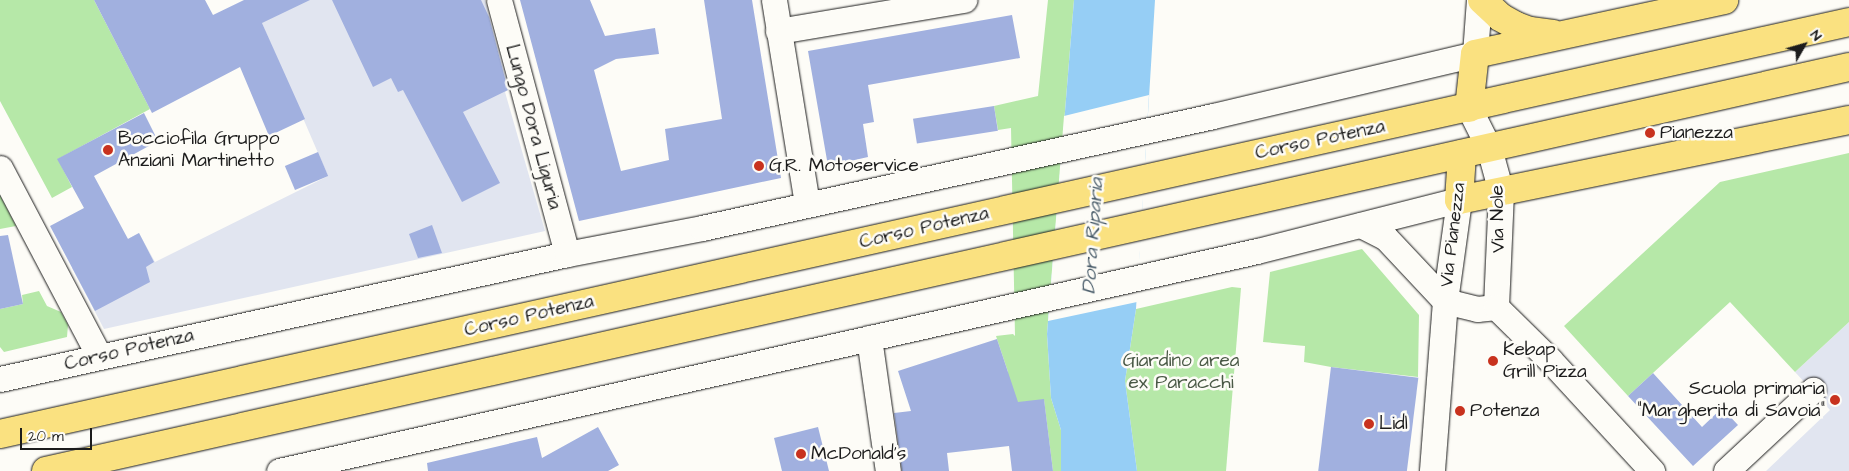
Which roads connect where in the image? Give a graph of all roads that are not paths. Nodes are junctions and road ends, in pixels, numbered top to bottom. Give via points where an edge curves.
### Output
1 (499, 0) edge
2 (774, 0) edge
3 (964, 0) edge
4 (1480, 0) edge
5 (1724, 0) edge
6 (1849, 22) edge
7 (778, 31) junction
8 (1562, 35) junction
9 (1474, 54) junction
10 (1849, 67) edge
11 (1469, 108) junction
12 (1849, 120) edge
13 (1489, 148) junction
14 (1462, 154) junction
15 (0, 168) edge
16 (1501, 192) junction
17 (1459, 200) junction
18 (807, 203) junction
19 (1361, 225) junction
20 (567, 254) junction
21 (1445, 301) junction
22 (1496, 307) junction
23 (868, 338) junction
24 (98, 356) junction
25 (0, 379) edge
26 (1813, 390) dead end
27 (0, 434) edge
28 (46, 471) edge
29 (279, 471) edge
30 (888, 471) edge
31 (1432, 471) edge
32 (1652, 471) edge
33 (1726, 471) edge

1 - 20 street, Lungo Dora Liguria
2 - 7 street
3 - 7 street
4 - 8 main road via 1516,26
4 - 9 street, Via Pianezza
5 - 8 main road, Corso Potenza
6 - 11 main road, Corso Potenza
7 - 18 street
8 - 9 main road, Corso Potenza
9 - 11 main road, Via Pianezza
9 - 18 street, Corso Potenza via 1213,116
10 - 13 main road
11 - 13 street, Via Nole
11 - 14 street, Via Pianezza
11 - 27 main road, Corso Potenza
12 - 16 main road
13 - 14 main road
13 - 16 street, Via Nole
14 - 17 main road, Via Pianezza
14 - 28 main road
15 - 24 street
16 - 17 main road
16 - 22 street, Via Nole
17 - 19 street
17 - 21 street, Via Pianezza
18 - 20 street, Corso Potenza via 702,228
19 - 21 street via 1385,237
19 - 23 street
20 - 24 street, Corso Potenza
21 - 22 street via 1477,309
21 - 31 street, Via Pianezza
22 - 32 street via 1550,360
23 - 29 street
23 - 30 street
24 - 25 street, Corso Potenza
26 - 33 street

